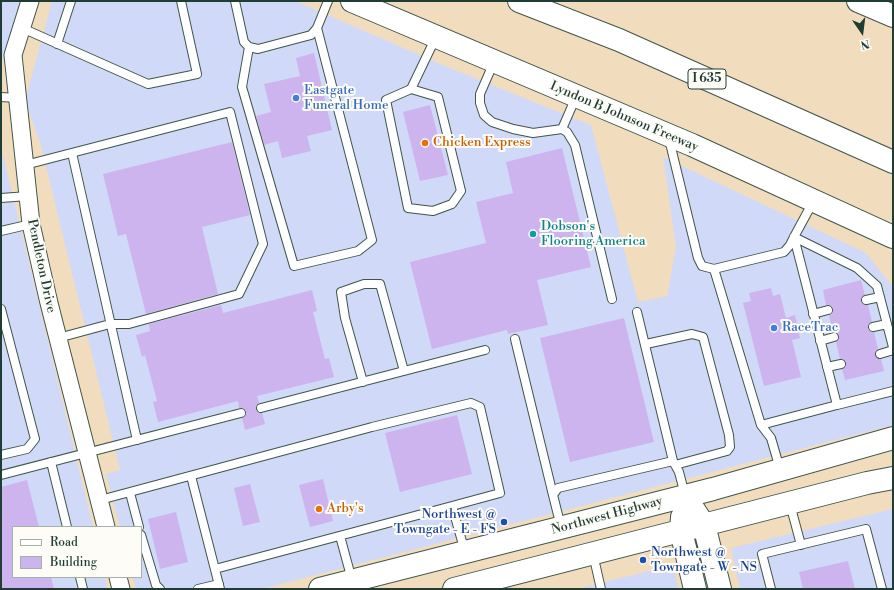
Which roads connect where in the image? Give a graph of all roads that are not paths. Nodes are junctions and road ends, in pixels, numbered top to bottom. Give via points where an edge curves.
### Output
1 (30, 1) edge
2 (71, 1) edge
3 (181, 1) edge
4 (235, 1) edge
5 (328, 1) edge
6 (352, 1) edge
7 (519, 1) edge
8 (858, 1) edge
9 (893, 16) edge
10 (22, 28) junction
11 (317, 28) junction
12 (436, 36) junction
13 (57, 44) junction
14 (249, 47) junction
15 (494, 61) junction
16 (411, 89) junction
17 (576, 97) junction
18 (9, 98) edge
19 (562, 129) junction
20 (668, 135) junction
21 (72, 153) junction
22 (893, 162) edge
23 (25, 165) junction
24 (28, 196) junction
25 (1, 198) edge
26 (813, 201) junction
27 (31, 224) junction
28 (1, 231) edge
29 (794, 237) junction
30 (893, 237) edge
31 (714, 268) junction
32 (880, 297) junction
33 (612, 299) dead end
34 (866, 300) dead end
35 (1, 309) edge
36 (828, 310) dead end
37 (637, 312) dead end
38 (813, 314) junction
39 (110, 324) junction
40 (887, 324) junction
41 (873, 327) dead end
42 (834, 337) dead end
43 (58, 338) junction
44 (516, 339) dead end
45 (820, 341) junction
46 (646, 344) junction
47 (893, 347) edge
48 (486, 350) dead end
49 (893, 350) edge
50 (880, 354) dead end
51 (841, 364) dead end
52 (827, 367) junction
53 (404, 371) junction
54 (363, 382) junction
55 (893, 391) edge
56 (837, 405) junction
57 (261, 408) dead end
58 (241, 413) dead end
59 (761, 425) junction
60 (893, 438) edge
61 (137, 440) junction
62 (88, 452) junction
63 (1, 455) edge
64 (51, 462) junction
65 (674, 463) junction
66 (780, 470) junction
67 (1, 475) edge
68 (190, 476) junction
69 (893, 478) edge
70 (130, 493) junction
71 (553, 495) junction
72 (685, 496) junction
73 (100, 500) junction
74 (790, 504) junction
75 (452, 506) junction
76 (704, 525) junction
77 (67, 526) edge
78 (106, 526) edge
79 (139, 526) edge
80 (561, 528) junction
81 (680, 531) junction
82 (340, 536) junction
83 (142, 538) edge
84 (801, 545) junction
85 (465, 553) junction
86 (593, 554) junction
87 (215, 569) junction
88 (80, 578) edge
89 (118, 578) edge
90 (353, 585) edge
91 (219, 586) edge
92 (84, 589) edge
93 (121, 589) edge
94 (160, 589) edge
95 (198, 589) edge
96 (320, 589) edge
97 (457, 589) edge
98 (601, 589) edge
99 (695, 589) edge
100 (720, 589) edge
101 (771, 589) edge
102 (882, 589) edge

1 - 10 street, Pendleton Drive
2 - 13 lane
3 - 13 lane via 197,74 148,84
4 - 14 lane via 244,42
5 - 11 lane
6 - 12 main road, Lyndon B Johnson Freeway
7 - 22 main road, I 635 via 619,40
8 - 9 main road
10 - 13 lane
10 - 18 street, Pendleton Drive via 10,54
11 - 14 lane via 311,35 258,49
11 - 14 lane via 372,240 358,251 294,266 242,87
12 - 15 main road, Lyndon B Johnson Freeway
12 - 16 lane
15 - 17 main road, Lyndon B Johnson Freeway
15 - 19 lane via 480,94 484,115 492,122 532,133
16 - 16 lane via 386,100 408,208 433,211 452,204 461,191 438,97
17 - 19 lane
17 - 20 main road, Lyndon B Johnson Freeway
18 - 23 street, Pendleton Drive
19 - 33 lane via 575,145
20 - 26 main road, Lyndon B Johnson Freeway
20 - 31 lane via 698,258 702,266
21 - 23 lane
21 - 39 lane
21 - 39 lane via 230,112 263,244 239,294 129,324
23 - 24 street, Pendleton Drive
24 - 25 lane
24 - 27 street, Pendleton Drive
26 - 29 lane
26 - 30 main road, Lyndon B Johnson Freeway
27 - 28 lane
27 - 43 street, Pendleton Drive
29 - 31 lane via 784,252
29 - 32 lane via 857,268 877,286
29 - 38 lane
31 - 59 lane
32 - 34 lane
32 - 40 lane
35 - 63 lane via 35,439 27,449
36 - 38 lane
37 - 46 lane
38 - 45 lane
39 - 43 lane
39 - 61 lane
40 - 41 lane
40 - 47 lane
42 - 45 lane
43 - 62 street, Pendleton Drive
44 - 71 lane
45 - 52 lane
46 - 65 lane
46 - 65 lane via 692,334 703,337 729,435 728,451
48 - 53 lane
49 - 50 lane
51 - 52 lane
52 - 56 lane
53 - 54 lane
53 - 54 lane via 380,284 364,284 341,292 345,318
54 - 57 lane
55 - 56 lane
56 - 59 lane
58 - 61 lane
59 - 66 lane via 771,438
60 - 66 main road, Northwest Highway
61 - 62 lane
62 - 64 lane
62 - 73 street, Pendleton Drive
64 - 67 lane
64 - 77 lane
65 - 71 lane via 558,488
65 - 72 lane
66 - 72 main road, Northwest Highway
68 - 70 lane
68 - 75 lane via 372,426 471,403 480,407 500,493
68 - 87 lane
69 - 74 main road
70 - 73 lane
70 - 79 lane
71 - 80 lane
72 - 76 main road
72 - 80 main road, Northwest Highway
72 - 81 main road
73 - 78 street, Pendleton Drive
74 - 76 main road
74 - 84 lane
75 - 82 lane
75 - 85 lane
76 - 81 main road
76 - 100 main road
80 - 85 main road, Northwest Highway
81 - 86 main road
81 - 99 main road
82 - 87 lane
82 - 90 lane
83 - 94 lane via 156,585
84 - 101 lane via 762,554
84 - 102 lane via 866,529
85 - 90 main road, Northwest Highway
86 - 97 main road
86 - 98 lane
87 - 91 lane
88 - 92 lane
89 - 93 street
90 - 96 main road, Northwest Highway
91 - 95 lane

